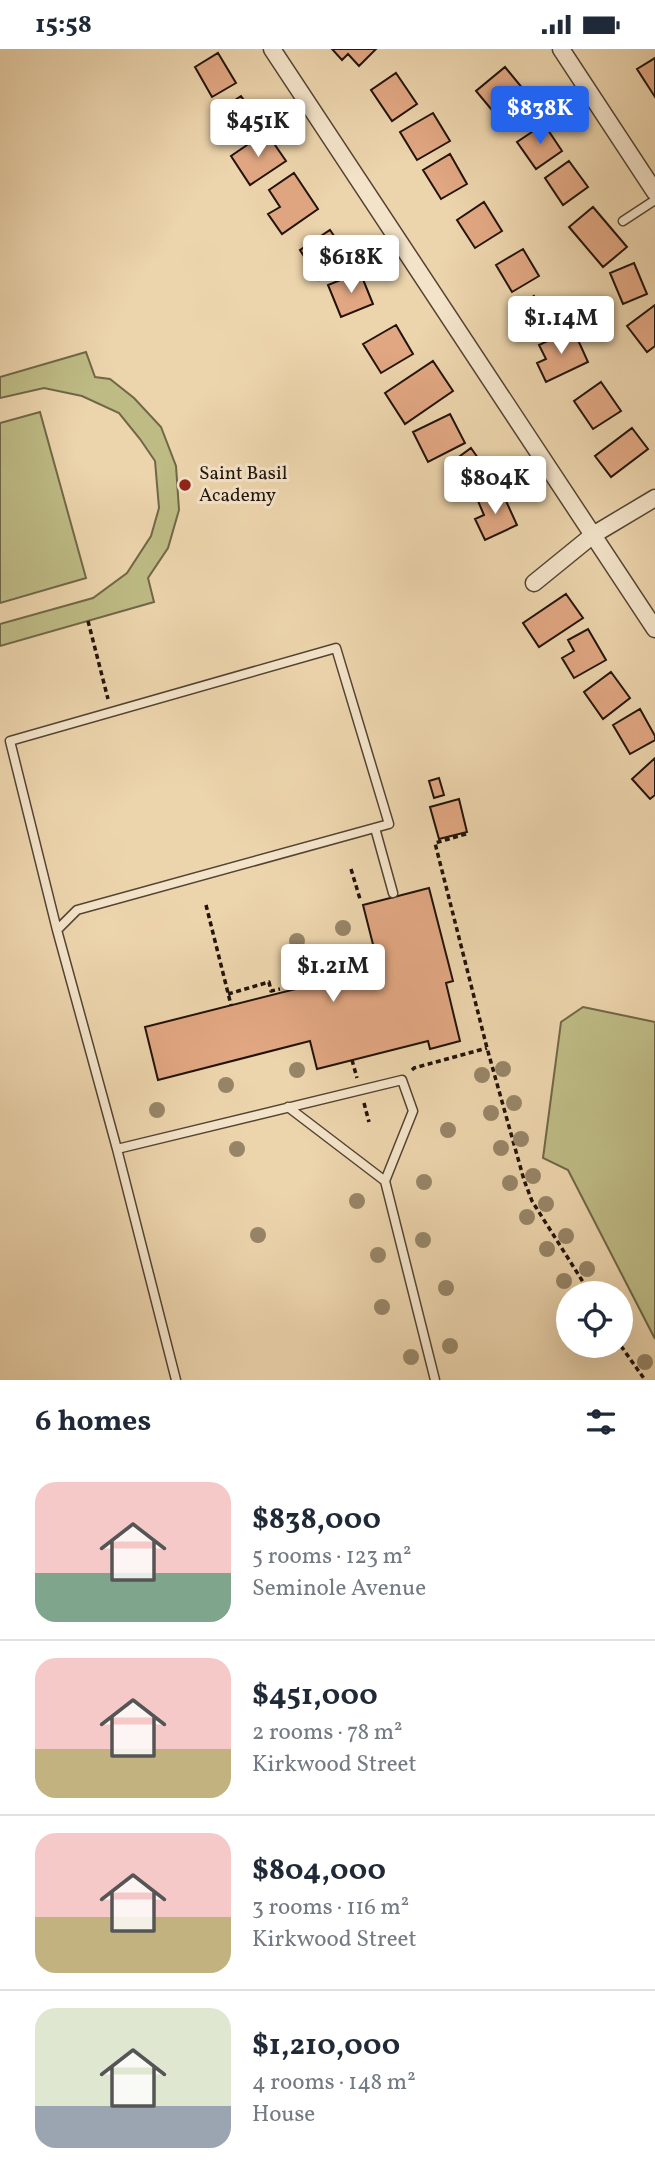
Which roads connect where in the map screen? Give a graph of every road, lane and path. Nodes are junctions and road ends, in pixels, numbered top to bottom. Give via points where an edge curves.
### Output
1 (272, 49) edge
2 (561, 49) edge
3 (655, 192) edge
4 (655, 200) edge
5 (623, 221) dead end
6 (655, 498) edge
7 (593, 535) junction
8 (534, 583) dead end
9 (88, 621) dead end
10 (655, 629) edge
11 (111, 712) junction
12 (375, 828) junction
13 (466, 834) dead end
14 (351, 869) dead end
15 (393, 893) dead end
16 (360, 899) dead end
17 (206, 905) dead end
18 (57, 930) junction
19 (280, 989) dead end
20 (229, 994) junction
21 (231, 1005) dead end
22 (487, 1048) junction
23 (352, 1060) dead end
24 (357, 1079) dead end
25 (402, 1080) junction
26 (362, 1098) dead end
27 (288, 1107) junction
28 (369, 1122) dead end
29 (117, 1149) junction
30 (385, 1181) junction
31 (582, 1281) edge
32 (629, 1358) edge
33 (176, 1380) edge
34 (435, 1380) edge
35 (645, 1380) edge

1 - 7 street
2 - 3 street
4 - 5 lane
6 - 7 street
7 - 8 street
7 - 10 street
9 - 11 path
11 - 12 lane via 336,648 389,824
11 - 18 lane via 10,741
12 - 15 lane
12 - 18 lane via 77,910
13 - 22 path via 435,843
14 - 16 path
17 - 20 path
18 - 29 lane
19 - 20 path via 271,991 269,982
20 - 21 path
22 - 25 path via 414,1067
22 - 31 path via 532,1201
23 - 24 path
25 - 27 lane
25 - 30 lane via 413,1111
26 - 28 path
27 - 29 lane
27 - 30 lane
29 - 33 lane
30 - 34 lane
32 - 35 path

